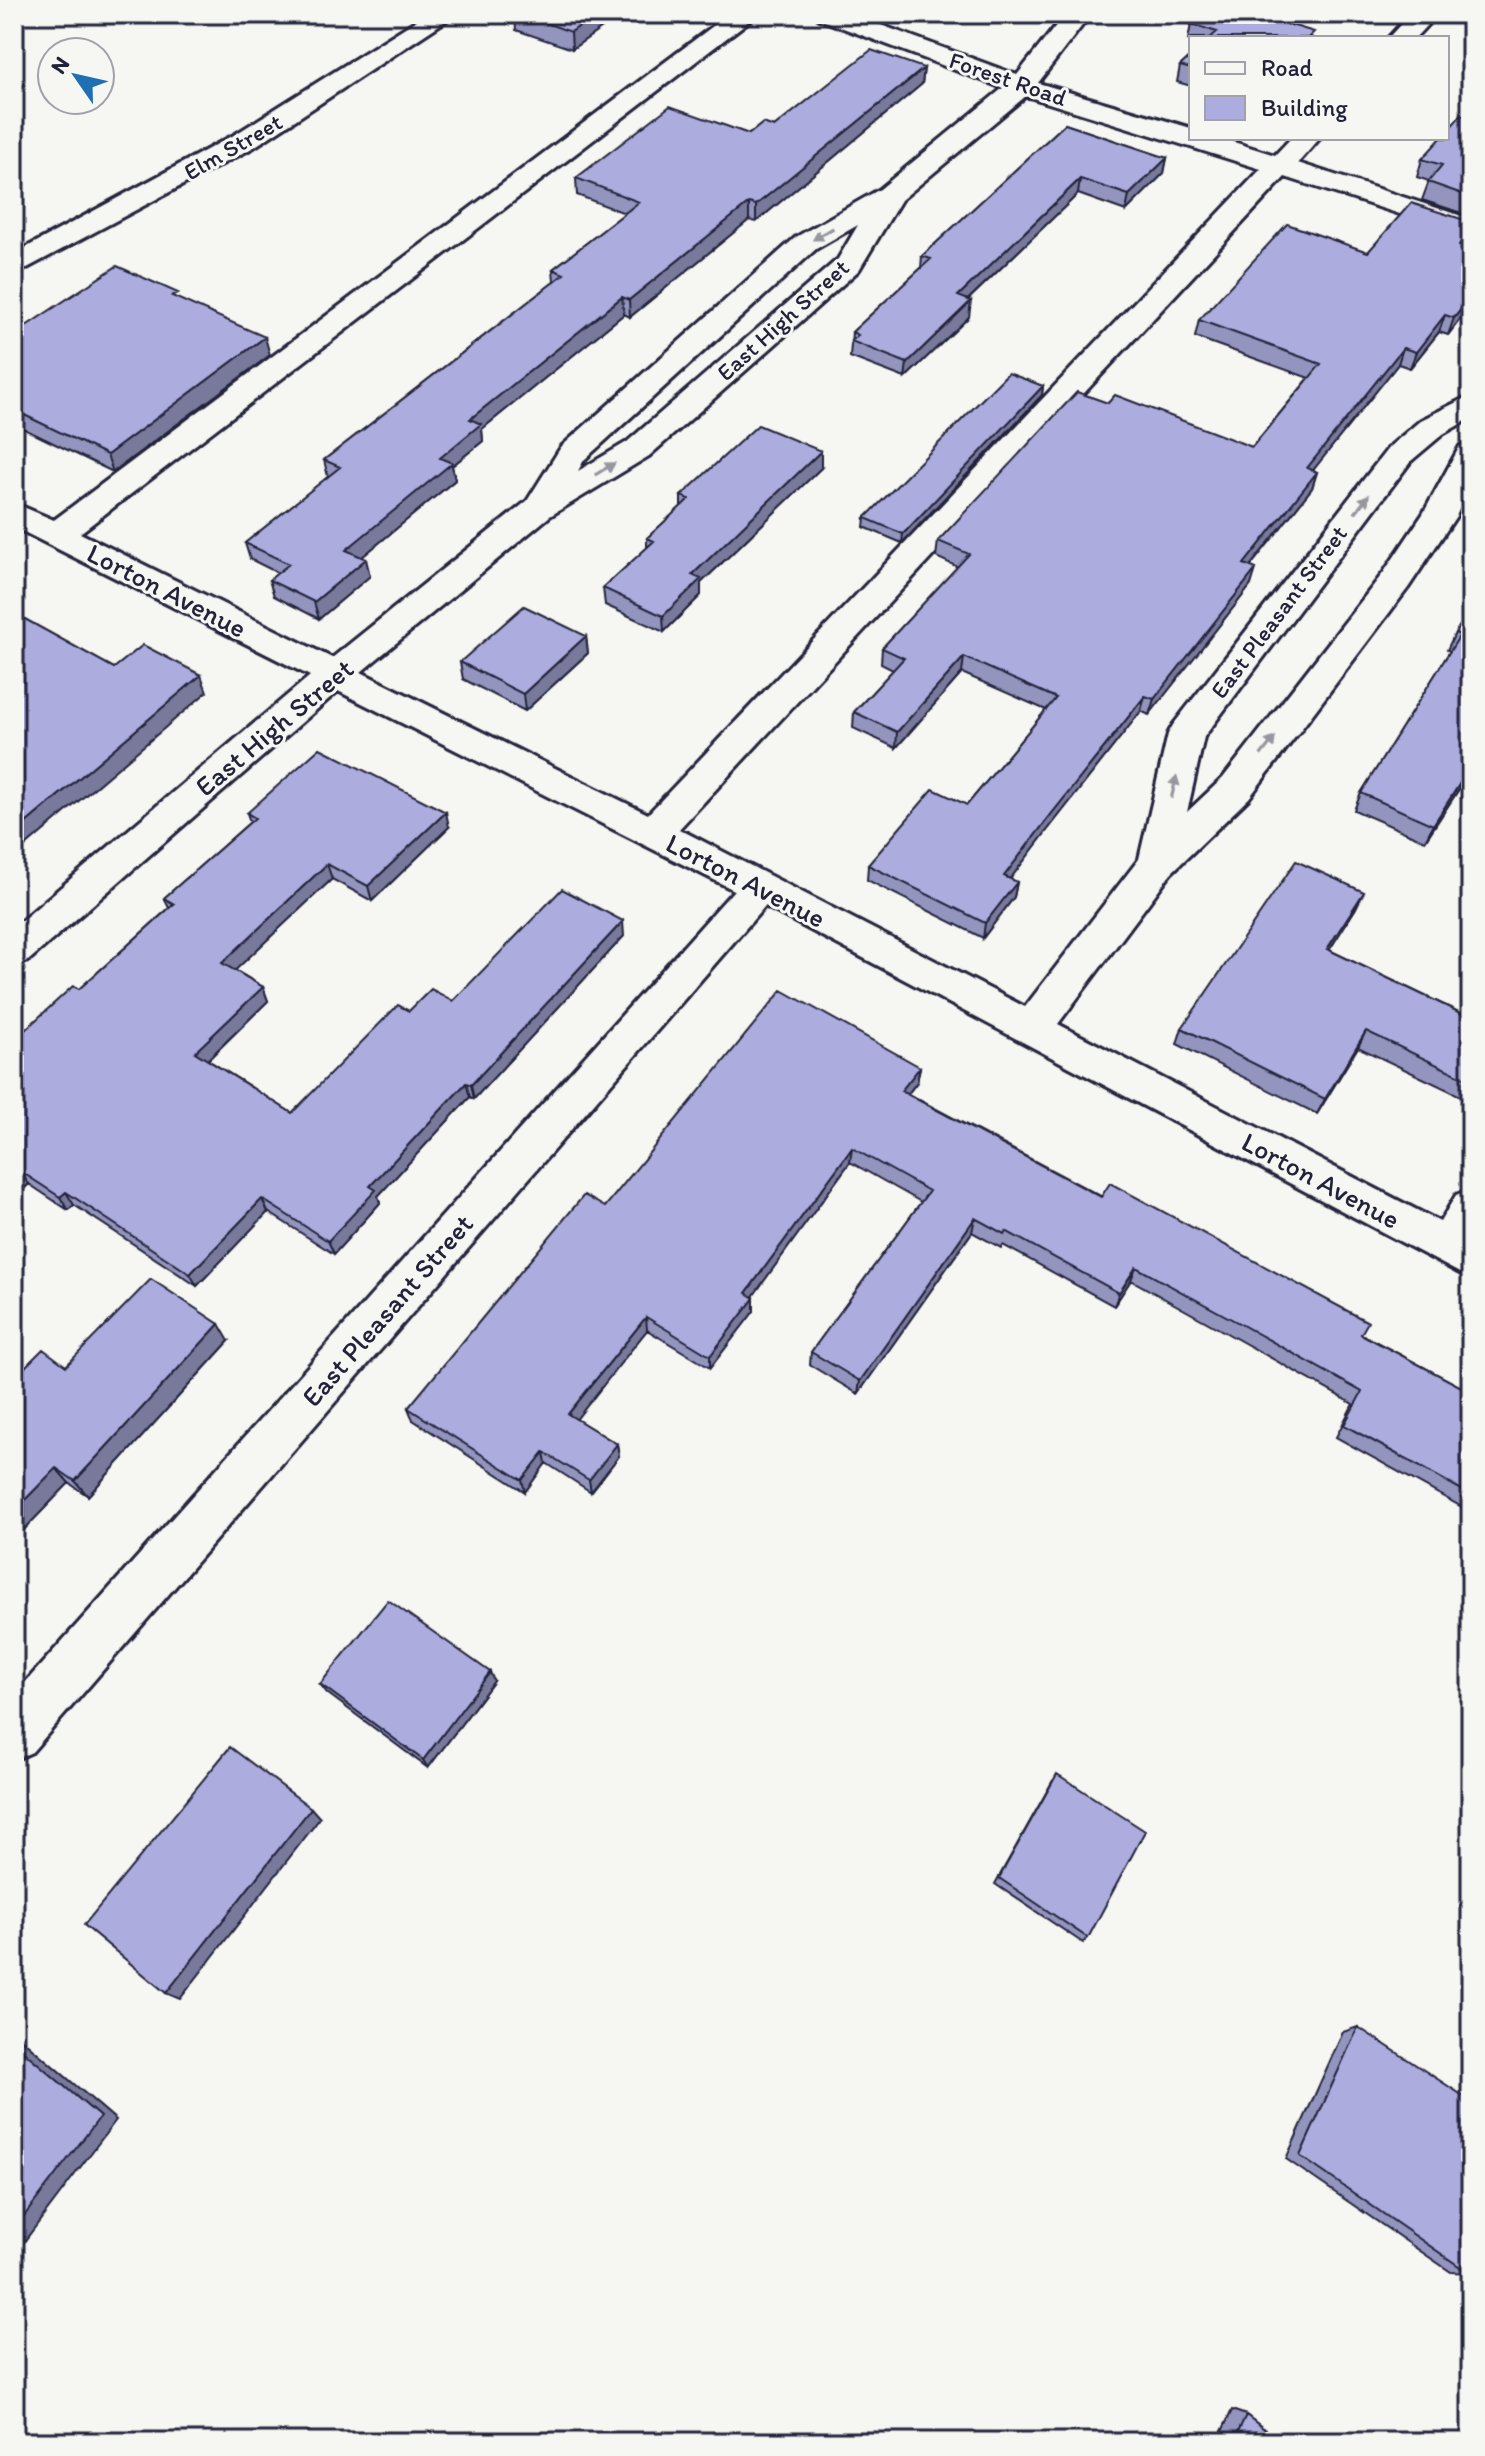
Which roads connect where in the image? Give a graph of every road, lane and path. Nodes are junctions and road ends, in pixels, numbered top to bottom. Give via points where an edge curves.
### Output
1 (443, 14) edge
2 (745, 14) edge
3 (828, 14) edge
4 (1078, 14) edge
5 (1424, 14) edge
6 (1403, 36) edge
7 (1022, 86) junction
8 (1189, 137) edge
9 (1200, 140) edge
10 (1304, 140) edge
11 (1281, 164) junction
12 (890, 195) junction
13 (1471, 228) edge
14 (14, 266) edge
15 (1471, 405) edge
16 (1471, 453) edge
17 (538, 509) junction
18 (14, 514) edge
19 (56, 535) junction
20 (335, 674) junction
21 (652, 833) junction
22 (1157, 863) junction
23 (760, 886) junction
24 (14, 950) edge
25 (1033, 1027) junction
26 (1471, 1208) edge
27 (1460, 1254) edge
28 (14, 1734) edge

1 - 14 street, Elm Street via 244,141
2 - 19 street
3 - 7 street, Forest Road
4 - 7 street, East High Street
5 - 6 street
7 - 8 street, Forest Road
7 - 12 street, East High Street
9 - 11 street, Forest Road
10 - 11 street
11 - 13 street, Forest Road
11 - 21 street
12 -> 17 street, East High Street via 794,254 572,454
17 -> 12 street, East High Street via 638,449 849,264
22 -> 15 street, East Pleasant Street via 1186,734 1400,454 1432,427
22 -> 16 street, East Pleasant Street via 1236,788 1396,580 1439,516
17 - 20 street, East High Street
18 - 19 street, Lorton Avenue
19 - 20 street, Lorton Avenue
20 - 21 street, Lorton Avenue
20 - 24 street, East High Street
21 - 23 street, Lorton Avenue
22 - 25 street, East Pleasant Street
23 - 25 street, Lorton Avenue
23 - 28 street, East Pleasant Street
25 - 27 street, Lorton Avenue
26 - 27 street

